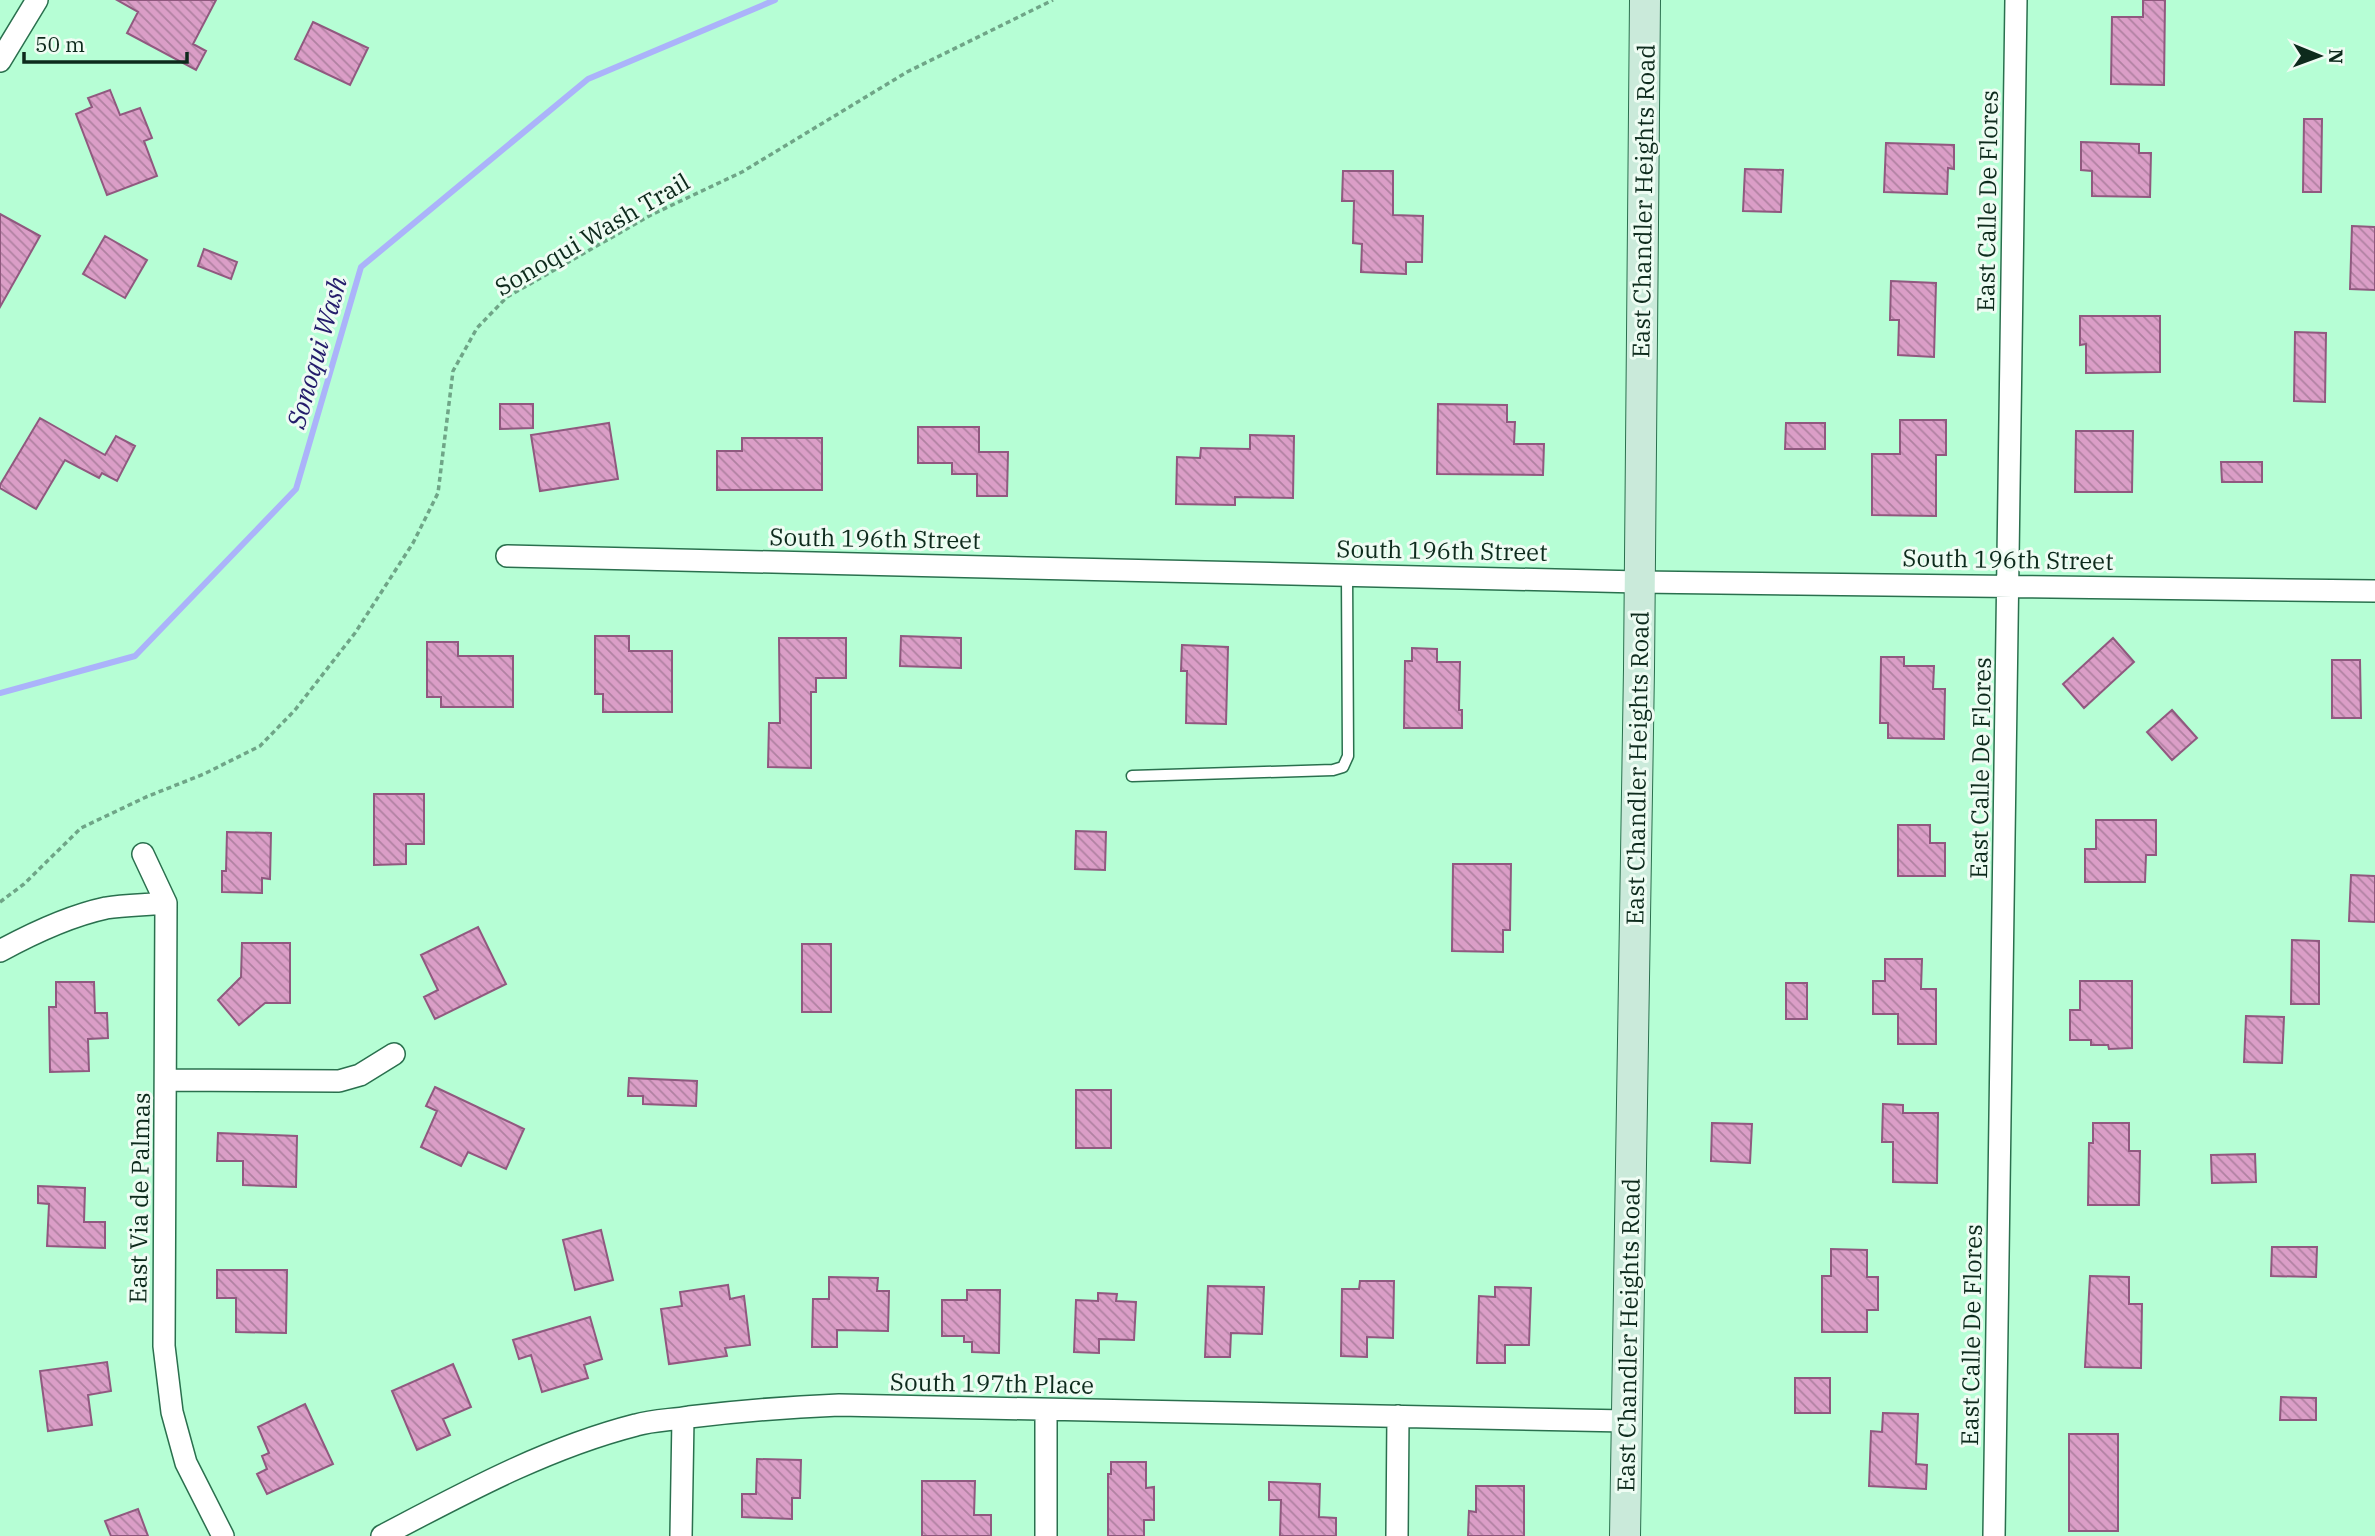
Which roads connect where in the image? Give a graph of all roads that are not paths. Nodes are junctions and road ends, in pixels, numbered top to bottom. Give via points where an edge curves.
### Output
1 (37, 0) edge
2 (1645, 0) edge
3 (2016, 0) edge
4 (0, 61) edge
5 (507, 556) dead end
6 (1347, 574) junction
7 (1639, 582) junction
8 (2009, 585) junction
9 (2375, 591) edge
10 (1132, 776) dead end
11 (143, 853) dead end
12 (166, 903) junction
13 (0, 951) edge
14 (394, 1054) dead end
15 (166, 1080) junction
16 (1046, 1410) junction
17 (1398, 1416) junction
18 (683, 1418) junction
19 (1626, 1421) junction
20 (223, 1536) edge
21 (382, 1536) edge
22 (681, 1536) edge
23 (1046, 1536) edge
24 (1397, 1536) edge
25 (1625, 1536) edge
26 (1994, 1536) edge

1 - 4 street
2 - 7 main road, East Chandler Heights Road
3 - 8 street, East Calle De Flores
5 - 6 street, South 196th Street
6 - 7 street, South 196th Street
6 - 10 lane via 1348,756 1343,767
7 - 8 street, South 196th Street
7 - 19 main road, East Chandler Heights Road
8 - 9 street, South 196th Street
8 - 26 street, East Calle De Flores
11 - 12 street, East Via de Palmas
12 - 13 street via 106,908
12 - 15 street, East Via de Palmas
14 - 15 street via 360,1075 339,1081
15 - 20 street, East Via de Palmas via 164,1346 172,1412 186,1463
16 - 17 street, South 197th Place
16 - 18 street, South 197th Place via 839,1405
16 - 23 street
17 - 19 street, South 197th Place
17 - 24 street
18 - 21 street, South 197th Place via 640,1424 543,1456
18 - 22 street
19 - 25 main road, East Chandler Heights Road

